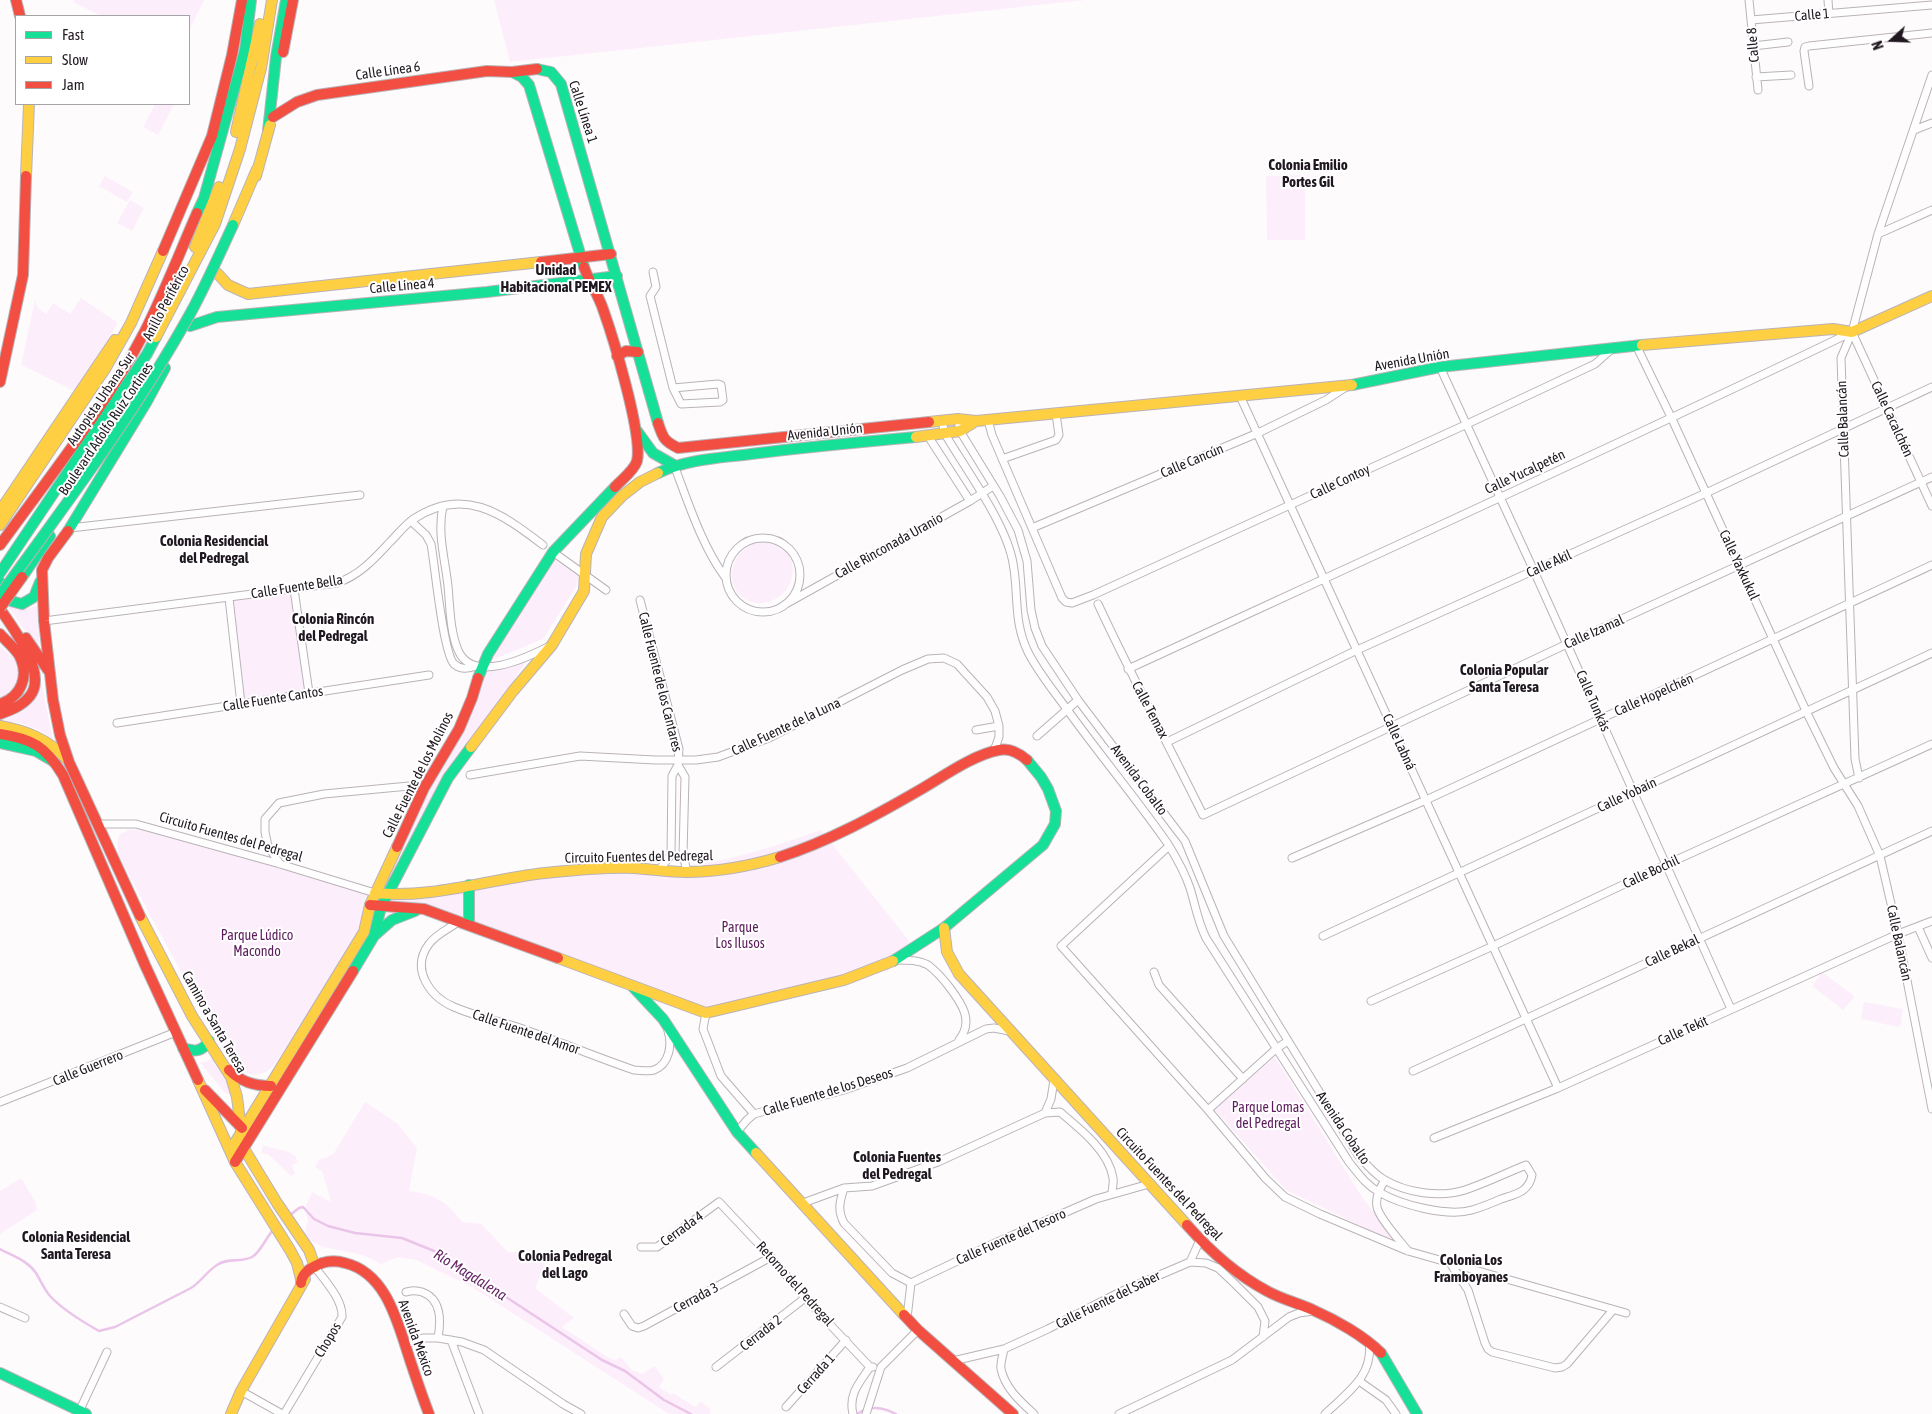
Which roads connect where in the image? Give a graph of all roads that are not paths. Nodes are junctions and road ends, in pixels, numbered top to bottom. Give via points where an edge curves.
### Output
1 (16, 0) edge
2 (244, 0) edge
3 (251, 0) edge
4 (272, 0) edge
5 (277, 0) edge
6 (286, 0) edge
7 (293, 0) edge
8 (1749, 0) edge
9 (1828, 0) edge
10 (264, 3) edge
11 (1932, 5) edge
12 (1829, 14) junction
13 (20, 15) edge
14 (1751, 20) junction
15 (1932, 33) edge
16 (1788, 42) dead end
17 (1754, 46) junction
18 (245, 50) junction
19 (512, 72) junction
20 (1791, 75) dead end
21 (1932, 75) edge
22 (1756, 77) junction
23 (1809, 86) dead end
24 (1758, 90) dead end
25 (30, 105) edge
26 (274, 117) junction
27 (1932, 123) edge
28 (1914, 130) junction
29 (268, 131) junction
30 (257, 169) junction
31 (1932, 210) edge
32 (1878, 234) junction
33 (611, 254) junction
34 (581, 257) junction
35 (653, 272) dead end
36 (217, 273) junction
37 (617, 276) junction
38 (588, 279) junction
39 (145, 291) junction
40 (1932, 296) edge
41 (190, 326) junction
42 (1852, 332) junction
43 (1636, 345) junction
44 (1613, 348) junction
45 (638, 352) junction
46 (617, 356) junction
47 (165, 368) junction
48 (1440, 368) junction
49 (0, 382) edge
50 (1348, 386) junction
51 (1932, 387) edge
52 (673, 388) junction
53 (1240, 396) junction
54 (1887, 407) junction
55 (1056, 414) junction
56 (958, 418) junction
57 (1672, 419) junction
58 (988, 420) junction
59 (942, 421) junction
60 (976, 421) junction
61 (1465, 425) junction
62 (634, 426) junction
63 (1843, 429) junction
64 (960, 431) junction
65 (1258, 433) junction
66 (945, 434) junction
67 (928, 436) junction
68 (672, 446) joint
69 (1002, 459) junction
70 (674, 465) junction
71 (1932, 478) edge
72 (1921, 483) junction
73 (993, 486) junction
74 (1706, 492) junction
75 (981, 494) junction
76 (360, 495) dead end
77 (1500, 499) junction
78 (970, 501) junction
79 (4, 502) edge
80 (1291, 505) junction
81 (443, 506) junction
82 (1932, 506) edge
83 (0, 511) edge
84 (1846, 517) junction
85 (411, 521) junction
86 (0, 525) edge
87 (70, 528) junction
88 (1032, 528) junction
89 (0, 544) edge
90 (543, 545) dead end
91 (553, 552) junction
92 (0, 560) edge
93 (1932, 565) edge
94 (1740, 566) junction
95 (42, 570) junction
96 (1534, 570) junction
97 (0, 572) edge
98 (586, 575) junction
99 (725, 577) junction
100 (1325, 579) junction
101 (0, 583) edge
102 (448, 584) junction
103 (438, 585) junction
104 (294, 589) junction
105 (606, 590) dead end
106 (0, 595) edge
107 (229, 598) junction
108 (640, 600) dead end
109 (1098, 604) dead end
110 (1848, 604) junction
111 (784, 606) junction
112 (0, 609) edge
113 (44, 621) junction
114 (10, 624) junction
115 (0, 634) edge
116 (1774, 640) junction
117 (1567, 644) junction
118 (552, 645) junction
119 (1358, 650) junction
120 (1932, 653) edge
121 (479, 667) junction
122 (1128, 669) junction
123 (50, 673) junction
124 (429, 675) dead end
125 (1853, 690) junction
126 (309, 693) junction
127 (1078, 700) junction
128 (0, 704) edge
129 (241, 704) junction
130 (1067, 710) junction
131 (1807, 713) junction
132 (0, 714) edge
133 (1601, 719) junction
134 (116, 723) dead end
135 (0, 726) edge
136 (999, 726) junction
137 (1392, 726) junction
138 (976, 730) dead end
139 (0, 734) edge
140 (1037, 736) dead end
141 (1167, 742) junction
142 (0, 743) edge
143 (1932, 744) edge
144 (994, 751) junction
145 (54, 761) junction
146 (69, 762) junction
147 (678, 762) junction
148 (470, 776) dead end
149 (1859, 778) junction
150 (1845, 784) junction
151 (409, 786) dead end
152 (1633, 792) junction
153 (1426, 800) junction
154 (1203, 815) joint
155 (98, 824) junction
156 (1932, 832) edge
157 (1169, 846) junction
158 (1880, 856) junction
159 (1292, 858) dead end
160 (280, 864) junction
161 (1665, 865) junction
162 (660, 870) junction
163 (688, 872) junction
164 (1459, 872) junction
165 (469, 884) junction
166 (375, 893) junction
167 (403, 894) junction
168 (387, 895) junction
169 (375, 906) junction
170 (401, 908) junction
171 (424, 909) junction
172 (1932, 921) edge
173 (465, 923) junction
174 (1918, 927) junction
175 (944, 928) junction
176 (1898, 934) junction
177 (374, 936) junction
178 (1323, 936) dead end
179 (1700, 939) junction
180 (1493, 946) junction
181 (1932, 958) edge
182 (895, 960) junction
183 (1154, 972) dead end
184 (629, 984) junction
185 (1371, 1001) dead end
186 (1731, 1009) junction
187 (706, 1013) junction
188 (663, 1019) junction
189 (1526, 1019) junction
190 (1010, 1031) junction
191 (176, 1032) junction
192 (209, 1041) junction
193 (1288, 1041) junction
194 (956, 1043) junction
195 (183, 1048) junction
196 (1277, 1048) junction
197 (228, 1069) junction
198 (1413, 1071) dead end
199 (1243, 1079) junction
200 (1054, 1080) junction
201 (199, 1084) junction
202 (271, 1086) junction
203 (1558, 1088) junction
204 (237, 1097) junction
205 (1931, 1097) edge
206 (0, 1102) edge
207 (1932, 1109) edge
208 (1208, 1110) junction
209 (1045, 1113) junction
210 (754, 1114) junction
211 (256, 1119) junction
212 (244, 1131) junction
213 (737, 1132) junction
214 (1434, 1138) dead end
215 (243, 1147) junction
216 (230, 1151) junction
217 (235, 1162) junction
218 (1385, 1180) junction
219 (1149, 1184) junction
220 (844, 1188) junction
221 (1378, 1192) junction
222 (1112, 1193) junction
223 (719, 1202) joint
224 (803, 1203) junction
225 (1200, 1240) junction
226 (641, 1247) dead end
227 (290, 1250) junction
228 (1408, 1251) junction
229 (771, 1256) junction
230 (1190, 1262) junction
231 (1450, 1263) junction
232 (315, 1267) junction
233 (301, 1282) junction
234 (911, 1283) junction
235 (406, 1292) dead end
236 (806, 1298) junction
237 (0, 1307) edge
238 (1613, 1310) junction
239 (1316, 1311) junction
240 (1626, 1313) dead end
241 (624, 1314) dead end
242 (25, 1318) dead end
243 (907, 1318) junction
244 (918, 1330) junction
245 (1263, 1337) junction
246 (438, 1338) junction
247 (451, 1340) junction
248 (846, 1340) junction
249 (1369, 1341) junction
250 (404, 1345) junction
251 (1004, 1349) junction
252 (107, 1352) dead end
253 (953, 1361) junction
254 (716, 1367) dead end
255 (870, 1367) junction
256 (881, 1367) junction
257 (0, 1373) edge
258 (1359, 1380) junction
259 (241, 1391) junction
260 (563, 1404) junction
261 (786, 1407) dead end
262 (81, 1413) edge
263 (230, 1414) edge
264 (283, 1414) edge
265 (429, 1414) edge
266 (479, 1414) edge
267 (563, 1414) edge
268 (581, 1414) edge
269 (853, 1414) edge
270 (866, 1414) edge
271 (1013, 1414) edge
272 (1034, 1414) edge
273 (1119, 1414) edge
274 (1325, 1414) edge
275 (1396, 1414) edge
276 (1418, 1414) edge

1 - 13 main road
2 - 18 main road
2 - 39 main road via 212,136
3 - 18 main road, Anillo Periférico
4 - 97 main road, Autopista Urbana Sur via 261,68 240,149 215,224 148,354
5 - 101 main road, Anillo Periférico via 269,72 233,198 218,233 147,368
6 - 29 main road
7 - 26 main road, Boulevard Adolfo Ruiz Cortines
8 - 14 street, Calle 8
9 - 12 street
10 - 92 main road, Autopista Urbana Sur via 229,162 197,244 137,357
11 - 12 street, Calle 1
12 - 14 street, Calle 1
14 - 17 street, Calle 8
15 - 23 street via 1805,47
16 - 17 street
17 - 22 street, Calle 8
18 - 89 main road, Anillo Periférico via 204,198 146,331 83,430
19 - 26 main road, Calle Línea 6 via 488,70 317,95 297,102
19 - 33 main road, Calle Línea 1 via 548,70 561,84
19 - 34 main road via 529,85
20 - 22 street
21 - 28 street, Calle Balancán
22 - 24 street, Calle 8
25 - 49 main road via 23,275
26 - 29 main road, Boulevard Adolfo Ruiz Cortines
27 - 28 street
28 - 32 street, Calle Balancán
29 - 30 main road, Boulevard Adolfo Ruiz Cortines
30 - 36 main road, Boulevard Adolfo Ruiz Cortines via 252,190
30 - 106 main road, bridge via 208,280 182,328 57,517
31 - 32 street
32 - 42 street, Calle Balancán
33 - 34 main road, Calle Línea 4
33 - 37 main road, Calle Línea 1
34 - 36 main road, Calle Línea 4 via 248,294 228,285
34 - 38 main road
35 - 52 street via 656,287 650,296
36 - 41 main road, Boulevard Adolfo Ruiz Cortines
37 - 38 main road, Calle Línea 4
37 - 45 main road, Calle Línea 1
38 - 41 main road, Calle Línea 4 via 487,292 217,317
38 - 46 main road via 605,314
39 - 79 main road via 122,330
39 - 86 main road via 105,369
40 - 42 main road, Calle Yucalpetén
41 - 47 main road, Boulevard Adolfo Ruiz Cortines
42 - 43 main road, Avenida Unión via 1833,329
42 - 54 street, Calle Cacalchén
42 - 57 street, Calle Yucalpetén
42 - 63 street, Calle Balancán via 1841,358
43 - 44 main road, Avenida Unión
43 - 57 street, Calle Yaxkukul
44 - 48 main road, Avenida Unión
44 - 61 street, Calle Contoy via 1595,364
45 - 46 main road via 626,351
45 - 68 main road, Calle Línea 1 via 662,436
46 - 62 main road
47 - 87 main road
47 - 112 main road, Boulevard Adolfo Ruiz Cortines, bridge
48 - 50 main road, Avenida Unión
48 - 61 street, Calle Tunkás
50 - 53 main road, Avenida Unión
50 - 65 street, Calle Cancún
51 - 54 street, Calle Akil
52 - 52 street via 681,404 723,400 718,384
53 - 55 main road, Avenida Unión
53 - 65 street, Calle Labná
54 - 63 street, Calle Akil
54 - 72 street, Calle Cacalchén
55 - 58 main road, Avenida Unión
55 - 69 street via 1059,438
56 - 59 main road, Avenida Unión
56 - 60 main road, Avenida Unión
56 - 64 street, Avenida Cobalto
57 - 74 street, Calle Yaxkukul
57 - 77 street, Calle Yucalpetén
58 - 60 main road, Avenida Unión
58 - 69 street
59 - 66 street, Avenida Cobalto
59 - 68 main road, Avenida Unión via 687,448
60 - 64 main road, Avenida Unión
61 - 77 street, Calle Tunkás
61 - 80 street, Calle Contoy
62 - 70 main road via 653,454
62 - 91 main road, Calle Fuente de los Molinos via 638,448 636,463
63 - 74 street, Calle Akil
63 - 84 street, Calle Balancán
64 - 66 main road, Avenida Unión
64 - 73 street, Avenida Cobalto
65 - 80 street, Calle Labná
65 - 88 street, Calle Cancún
66 - 67 main road, Avenida Unión
66 - 75 street, Avenida Cobalto
67 - 70 main road, Avenida Unión via 787,449
67 - 78 street
69 - 88 street
70 - 98 main road, Calle Fuente de los Molinos via 640,482 602,517 586,554
70 - 99 street via 693,514
71 - 72 street, Calle Izamal
72 - 82 street, Calle Cacalchén
72 - 84 street, Calle Izamal
73 - 75 street, Calle Rinconada Uranio
73 - 127 street, Avenida Cobalto via 1018,530 1027,561 1031,610 1042,646
74 - 94 street, Calle Yaxkukul
74 - 96 street, Calle Akil
75 - 78 street, Calle Rinconada Uranio
75 - 130 street, Avenida Cobalto via 1004,535 1013,563 1021,635 1043,676
76 - 87 street
77 - 96 street, Calle Tunkás
77 - 100 street, Calle Yucalpetén
78 - 111 street, Calle Rinconada Uranio
79 - 83 main road
80 - 88 street, Calle Contoy via 1072,603 1062,598
80 - 100 street, Calle Labná
81 - 85 street, Calle Fuente Bella
81 - 90 street, Calle Fuente Bella via 468,503 485,509 519,527
81 - 102 street via 440,521
84 - 94 street, Calle Izamal
84 - 110 street, Calle Balancán
85 - 103 street via 431,544
85 - 104 street, Calle Fuente Bella via 371,563 351,578 337,584
87 - 95 main road
91 - 98 street
91 - 121 main road, Calle Fuente de los Molinos
93 - 110 street, Calle Hopelchén
94 - 116 street, Calle Yaxkukul
94 - 117 street, Calle Izamal
95 - 101 main road via 39,587 30,602 11,601
95 - 113 main road
96 - 117 street, Calle Tunkás
96 - 119 street, Calle Akil
98 - 105 street
98 - 118 main road, Calle Fuente de los Molinos via 584,591
99 - 111 street via 733,598 752,611 763,612
99 - 111 street via 732,553 742,544 766,537 779,541 797,559 800,572 799,585
100 - 119 street, Calle Labná
100 - 122 street, Calle Yucalpetén
102 - 103 street
102 - 121 street via 458,650
103 - 121 street via 450,657 462,668
104 - 107 street, Calle Fuente Bella
104 - 126 street
107 - 113 street, Calle Fuente Bella
107 - 129 street
108 - 147 street, Calle Fuente de los Cantares via 679,749
109 - 122 street, Calle Temax
110 - 116 street, Calle Hopelchén
110 - 125 street, Calle Balancán
112 - 114 main road
113 - 123 main road
114 - 123 main road via 20,630
114 - 132 main road via 33,662 35,680 23,704
115 - 128 main road via 20,656 24,667 20,690 14,698
116 - 131 street, Calle Yaxkukul
116 - 133 street, Calle Hopelchén
117 - 133 street, Calle Tunkás
117 - 137 street, Calle Izamal
118 - 121 street via 530,656
118 - 168 main road, Calle Fuente de los Molinos via 448,778
119 - 137 street, Calle Labná
119 - 141 street, Calle Akil
120 - 125 street, Calle Yobaín
121 - 166 main road, Calle Fuente de los Molinos via 472,698 459,729 424,788
122 - 141 street, Calle Temax
123 - 146 main road via 60,735
124 - 126 street, Calle Fuente Cantos
125 - 131 street, Calle Yobaín
125 - 149 street, Calle Balancán via 1855,759
126 - 129 street, Calle Fuente Cantos
127 - 130 street
127 - 193 street, Avenida Cobalto via 1185,841 1224,936
129 - 134 street, Calle Fuente Cantos
130 - 140 street
130 - 157 street, Avenida Cobalto
131 - 150 street, Calle Yaxkukul
131 - 152 street, Calle Yobaín
133 - 152 street, Calle Tunkás
133 - 153 street, Calle Hopelchén
135 - 146 main road via 35,734
136 - 138 street
136 - 144 street
136 - 147 street, Calle Fuente de la Luna via 987,697 957,664 944,658 902,670 742,749 718,758
137 - 153 street, Calle Labná
137 - 154 street, Calle Izamal
139 - 145 main road via 30,740 44,747
141 - 154 street, Calle Temax
142 - 145 main road via 36,751
143 - 149 street, Calle Bochil
144 - 163 main road, Circuito Fuentes del Pedregal via 808,847 771,860
144 - 175 main road via 1012,750 1028,762 1052,796 1056,820 1043,845
145 - 191 main road
146 - 155 main road, Camino a Santa Teresa
147 - 148 street, Calle Fuente de la Luna via 580,756
147 - 162 street, Calle Fuente de los Cantares via 672,776 670,855
147 - 163 street, Calle Fuente de los Cantares via 685,777 683,854
149 - 150 street, Calle Bochil
150 - 158 street, Calle Balancán
150 - 161 street, Calle Bochil
151 - 160 street via 324,794 279,803 265,819 265,832 268,846
152 - 161 street, Calle Tunkás
152 - 164 street, Calle Yobaín
153 - 159 street, Calle Hopelchén
153 - 164 street, Calle Labná
155 - 160 street, Circuito Fuentes del Pedregal via 136,824
155 - 192 main road, Camino a Santa Teresa via 139,914 192,1016
156 - 158 street, Calle Bekal
157 - 196 street, Avenida Cobalto via 1190,887 1198,921 1206,938
157 - 208 street via 1061,946
158 - 176 street, Calle Balancán
158 - 179 street, Calle Bekal
160 - 166 street, Circuito Fuentes del Pedregal
161 - 179 street, Calle Tunkás
161 - 180 street, Calle Bochil
162 - 163 main road, Circuito Fuentes del Pedregal
162 - 165 main road, Circuito Fuentes del Pedregal via 631,868 545,873
164 - 178 street, Calle Yobaín
164 - 180 street, Calle Labná
165 - 167 main road, Circuito Fuentes del Pedregal
165 - 173 main road
166 - 168 main road, Circuito Fuentes del Pedregal
166 - 169 main road, Calle Fuente de los Molinos
167 - 168 main road, Circuito Fuentes del Pedregal
167 - 170 main road
168 - 169 main road, Calle Fuente de los Molinos
169 - 170 main road
169 - 177 main road, Calle Fuente de los Molinos
169 - 202 main road, Calle Fuente de los Molinos via 364,932
170 - 171 main road
171 - 173 main road
171 - 177 main road via 392,920
172 - 174 street, Calle Tekit
173 - 184 main road
173 - 188 street, Calle Fuente del Amor via 429,943 421,969 430,990 455,1008 521,1028 634,1070 653,1070 666,1058 670,1042
174 - 176 street, Calle Tekit
174 - 181 street
175 - 182 main road
175 - 190 main road, Circuito Fuentes del Pedregal via 947,958
176 - 186 street, Calle Tekit
176 - 205 street, Calle Balancán
177 - 211 main road, Calle Fuente de los Molinos
179 - 186 street, Calle Tunkás
179 - 189 street, Calle Bekal
180 - 185 street, Calle Bochil
180 - 189 street, Calle Labná
182 - 187 main road via 844,980
182 - 194 street via 929,966 946,982 962,1004 966,1016 963,1035
183 - 199 street via 1159,985
184 - 187 main road
184 - 188 main road
186 - 203 street, Calle Tekit
187 - 210 street, Calle Fuente de los Deseos via 703,1029 721,1076
188 - 213 main road
189 - 198 street, Calle Bekal
189 - 203 street, Calle Labná
190 - 194 street, Calle Fuente de los Deseos via 986,1029
190 - 200 main road, Circuito Fuentes del Pedregal
191 - 195 main road
191 - 206 street, Calle Guerrero
192 - 195 main road via 199,1052
192 - 197 main road, Camino a Santa Teresa
193 - 196 street
193 - 218 street, Avenida Cobalto via 1358,1155
194 - 210 street, Calle Fuente de los Deseos via 907,1068 853,1087
195 - 201 main road
196 - 199 street
196 - 221 street, Avenida Cobalto via 1349,1162 1364,1182
197 - 202 main road via 248,1083
197 - 204 main road, Camino a Santa Teresa
199 - 208 street
200 - 209 street
200 - 219 main road, Circuito Fuentes del Pedregal
201 - 212 main road
201 - 216 main road
202 - 211 main road, Calle Fuente de los Molinos
203 - 214 street, Calle Tekit
204 - 211 main road
204 - 212 main road, Camino a Santa Teresa
205 - 207 street, Calle Balancán
208 - 228 street via 1285,1197
209 - 220 street via 938,1162 872,1186
209 - 222 street via 1060,1112 1089,1137 1106,1160 1113,1177
210 - 213 street, Calle Fuente de los Deseos
211 - 212 main road, Calle Fuente de los Molinos
212 - 215 main road, Calle Fuente de los Molinos
212 - 216 main road, Calle Fuente de los Molinos
213 - 224 main road
215 - 217 main road, Calle Fuente de los Molinos
215 - 232 main road via 304,1241
216 - 217 main road
217 - 227 main road
218 - 221 street
218 - 221 street, Avenida Cobalto via 1413,1191 1438,1195 1464,1190 1526,1165 1532,1174 1530,1184 1521,1192 1470,1211 1436,1211 1402,1203
219 - 222 street, Calle Fuente del Tesoro
219 - 225 main road, Circuito Fuentes del Pedregal
220 - 224 street
220 - 234 street via 839,1204 844,1223 892,1273
221 - 228 street via 1377,1208
222 - 234 street, Calle Fuente del Tesoro
223 - 226 street, Cerrada 4 via 657,1248
223 - 229 street, Retorno del Pedregal
224 - 243 main road
225 - 230 street
225 - 239 main road, Circuito Fuentes del Pedregal via 1230,1266 1267,1290
227 - 232 main road via 297,1258
227 - 233 main road
228 - 231 street
229 - 236 street, Retorno del Pedregal
229 - 241 street, Cerrada 3 via 644,1326 632,1326
230 - 245 street via 1218,1268 1258,1307 1265,1321
230 - 251 street, Calle Fuente del Saber
231 - 238 street
231 - 238 street via 1468,1290 1485,1343 1492,1352 1562,1367
232 - 233 main road
232 - 250 main road, Avenida México via 323,1262 346,1262 375,1281 388,1302
232 - 264 street, Chopos via 337,1299 342,1316
233 - 259 main road
234 - 243 street
235 - 246 street via 419,1291 435,1302 440,1317
236 - 248 street, Retorno del Pedregal
236 - 254 street, Cerrada 2
237 - 242 street
238 - 240 street
239 - 245 street via 1289,1317
239 - 249 main road, Circuito Fuentes del Pedregal
243 - 244 main road
244 - 253 main road
244 - 256 street
245 - 273 street via 1232,1360
246 - 247 street
246 - 250 street via 423,1338
247 - 260 street via 484,1350
247 - 266 street
248 - 255 street, Retorno del Pedregal
248 - 261 street, Cerrada 1
249 - 258 street via 1371,1357
249 - 276 main road, Circuito Fuentes del Pedregal via 1384,1358
250 - 265 main road, Avenida México
251 - 253 street, Calle Fuente del Saber
251 - 272 street via 1001,1368 1008,1384
252 - 262 street
253 - 271 main road
255 - 256 street
255 - 269 street via 856,1385 851,1399
256 - 270 street
257 - 262 main road
258 - 274 street
258 - 275 street via 1386,1400
259 - 263 main road
259 - 264 street, Chopos
260 - 267 street
260 - 268 street

